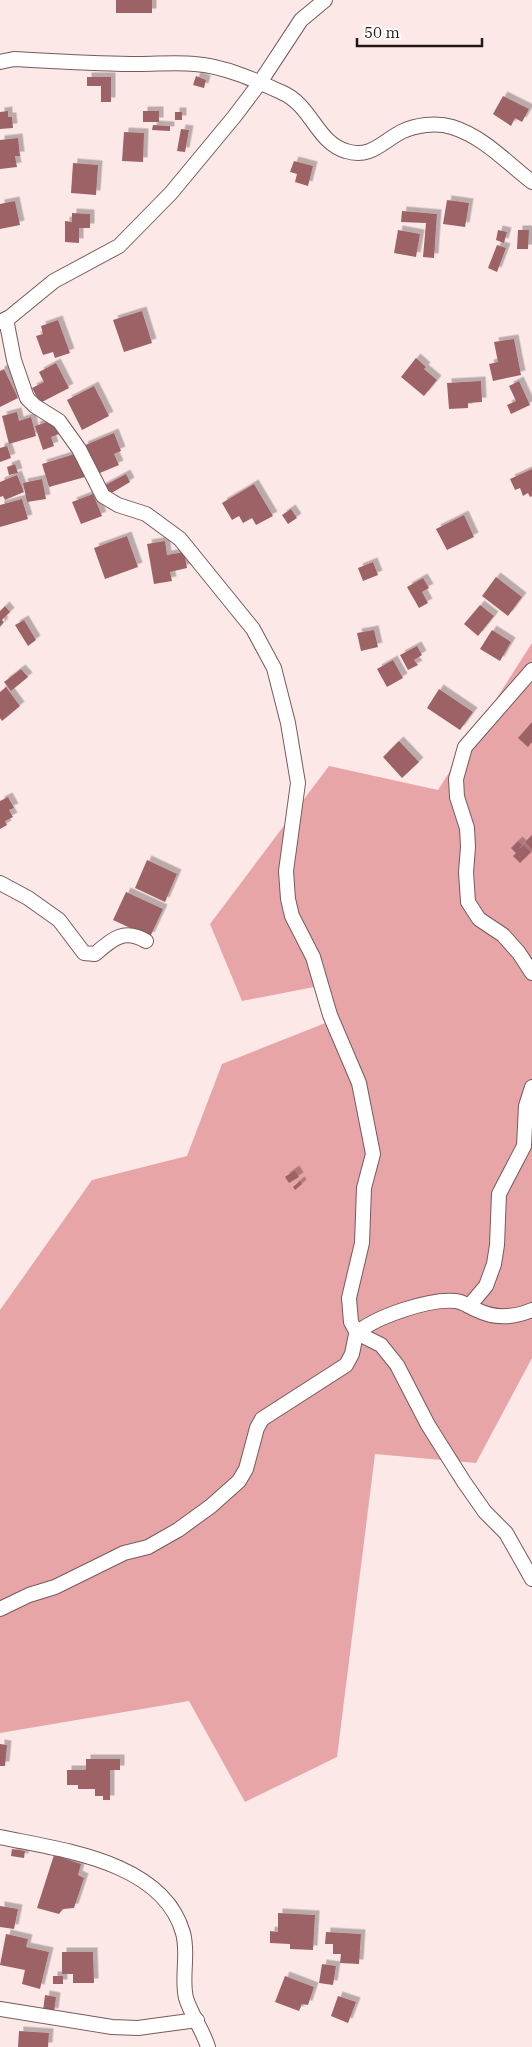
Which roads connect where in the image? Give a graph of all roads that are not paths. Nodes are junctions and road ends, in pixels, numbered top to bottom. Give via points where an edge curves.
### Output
1 (325, 0) edge
2 (0, 62) edge
3 (259, 84) junction
4 (532, 182) edge
5 (3, 321) edge
6 (532, 670) edge
7 (0, 883) edge
8 (146, 941) dead end
9 (532, 973) edge
10 (532, 1087) edge
11 (469, 1306) junction
12 (532, 1310) edge
13 (357, 1333) junction
14 (532, 1579) edge
15 (0, 1609) edge
16 (0, 1837) edge
17 (0, 2009) edge
18 (197, 2020) junction
19 (208, 2047) edge

1 - 3 street via 295,26
2 - 3 street via 14,59 196,64
3 - 4 street via 283,92 301,104 332,146 349,152 368,152 414,126 450,126 474,136 496,151
3 - 5 street via 171,193 119,246 54,281
5 - 13 street via 27,398 58,421 79,449 103,496 118,505 146,514 180,538 253,629 274,668 298,783 286,871 288,899 359,1083 374,1154 364,1188 362,1243 350,1298 351,1322
6 - 9 street via 464,747 456,779 457,796 467,828 468,902 474,914 503,935
7 - 8 street via 59,920 84,953 95,954 111,940 133,935
10 - 11 street via 526,1106 524,1146 499,1194 494,1264 486,1286
11 - 12 street via 494,1316 514,1316
11 - 13 street via 455,1301 434,1303 374,1321
13 - 14 street via 382,1345 397,1365 464,1482 506,1533
13 - 15 street via 346,1365 262,1419 239,1481 211,1506 148,1547 124,1553
16 - 18 street via 84,1855 138,1877 156,1891 183,1932 186,1996
17 - 18 street via 112,2027 138,2028
18 - 19 street

